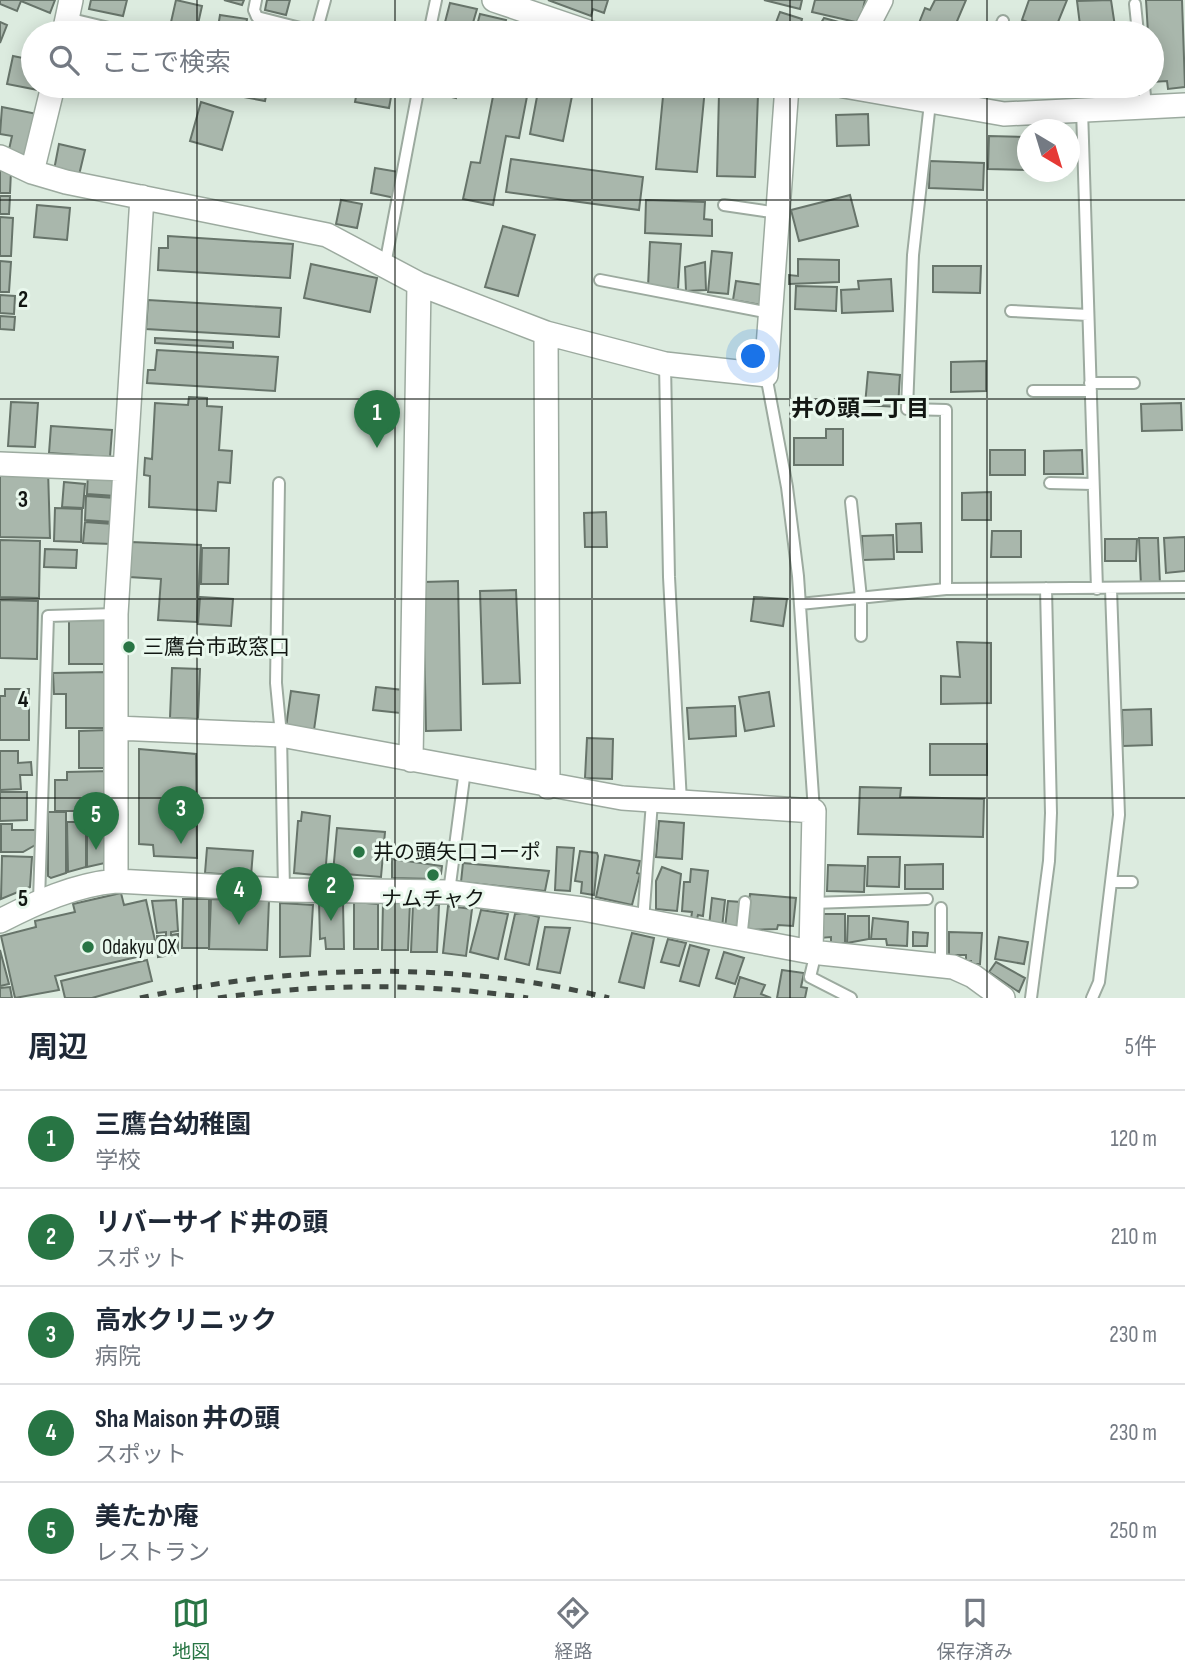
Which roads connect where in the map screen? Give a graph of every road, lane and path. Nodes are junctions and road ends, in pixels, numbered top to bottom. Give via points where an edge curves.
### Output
1 (256, 0) edge
2 (325, 0) edge
3 (436, 0) edge
4 (494, 0) edge
5 (881, 0) edge
6 (1135, 4) dead end
7 (523, 5) edge
8 (272, 21) edge
9 (319, 21) edge
10 (432, 21) edge
11 (562, 21) edge
12 (870, 21) edge
13 (1137, 21) edge
14 (50, 98) edge
15 (417, 98) edge
16 (786, 98) edge
17 (905, 98) edge
18 (972, 98) edge
19 (1135, 98) edge
20 (1154, 98) edge
21 (930, 103) junction
22 (1185, 105) edge
23 (968, 109) junction
24 (1082, 109) junction
25 (0, 158) edge
26 (32, 172) junction
27 (142, 197) junction
28 (724, 205) dead end
29 (778, 213) junction
30 (385, 265) junction
31 (600, 280) dead end
32 (418, 284) junction
33 (1011, 311) dead end
34 (770, 313) junction
35 (1088, 315) junction
36 (546, 333) junction
37 (665, 365) junction
38 (766, 375) junction
39 (1134, 383) dead end
40 (1091, 387) junction
41 (1034, 391) dead end
42 (0, 464) edge
43 (125, 470) junction
44 (279, 483) dead end
45 (1050, 483) dead end
46 (1093, 484) junction
47 (851, 502) dead end
48 (1185, 587) edge
49 (1046, 588) junction
50 (946, 589) junction
51 (1097, 589) junction
52 (1111, 589) junction
53 (861, 598) junction
54 (800, 604) junction
55 (117, 614) junction
56 (861, 636) dead end
57 (116, 727) junction
58 (281, 734) junction
59 (411, 760) junction
60 (465, 770) junction
61 (548, 787) junction
62 (652, 802) junction
63 (681, 805) junction
64 (814, 811) junction
65 (116, 881) junction
66 (1132, 881) dead end
67 (1111, 882) junction
68 (284, 890) junction
69 (449, 892) junction
70 (927, 899) dead end
71 (39, 901) junction
72 (745, 902) dead end
73 (813, 903) junction
74 (941, 908) dead end
75 (0, 921) edge
76 (643, 922) junction
77 (741, 940) junction
78 (814, 952) junction
79 (941, 966) junction
80 (851, 998) edge
81 (1003, 998) edge
82 (1031, 998) edge
83 (1093, 998) edge

1 - 8 lane via 257,17
2 - 9 lane
3 - 10 lane
4 - 7 street
5 - 12 street
6 - 13 lane
7 - 11 street
14 - 26 street
15 - 30 lane
16 - 29 street
17 - 21 street
18 - 23 lane
19 - 24 street
20 - 22 street
21 - 23 street
21 - 50 lane via 913,255 907,409 946,410
23 - 24 street via 1004,114
24 - 35 lane
25 - 26 street
26 - 27 street
27 - 30 street via 327,234
27 - 43 street
28 - 29 lane
29 - 34 street
30 - 32 street
31 - 34 lane
32 - 36 street
32 - 59 street
33 - 35 lane
34 - 38 street
35 - 40 lane
36 - 37 street
36 - 61 street
37 - 38 street
37 - 63 lane via 669,577
38 - 54 lane via 787,486
39 - 40 lane
40 - 41 lane
40 - 46 lane
42 - 43 street
43 - 55 street
44 - 58 lane via 275,683
45 - 46 lane
46 - 51 lane
47 - 53 lane
48 - 52 lane
49 - 50 lane
49 - 51 lane
49 - 82 lane via 1051,813
50 - 53 lane
51 - 52 lane
52 - 67 lane via 1119,815
53 - 54 lane
53 - 56 lane
54 - 64 lane
55 - 57 street
55 - 71 lane via 48,615
57 - 58 street
57 - 65 street
58 - 59 street
58 - 68 lane
59 - 60 street
60 - 61 street
60 - 69 lane
61 - 62 street
62 - 63 street
62 - 76 lane
63 - 64 street
64 - 73 street
65 - 68 street
65 - 71 street via 90,883
66 - 67 lane
67 - 83 lane
68 - 69 street
69 - 76 street via 583,909
70 - 73 lane
71 - 75 street
72 - 77 lane
73 - 78 street
74 - 79 lane
76 - 77 street
77 - 78 street
78 - 79 street
78 - 80 lane via 810,976
79 - 81 street via 974,976

